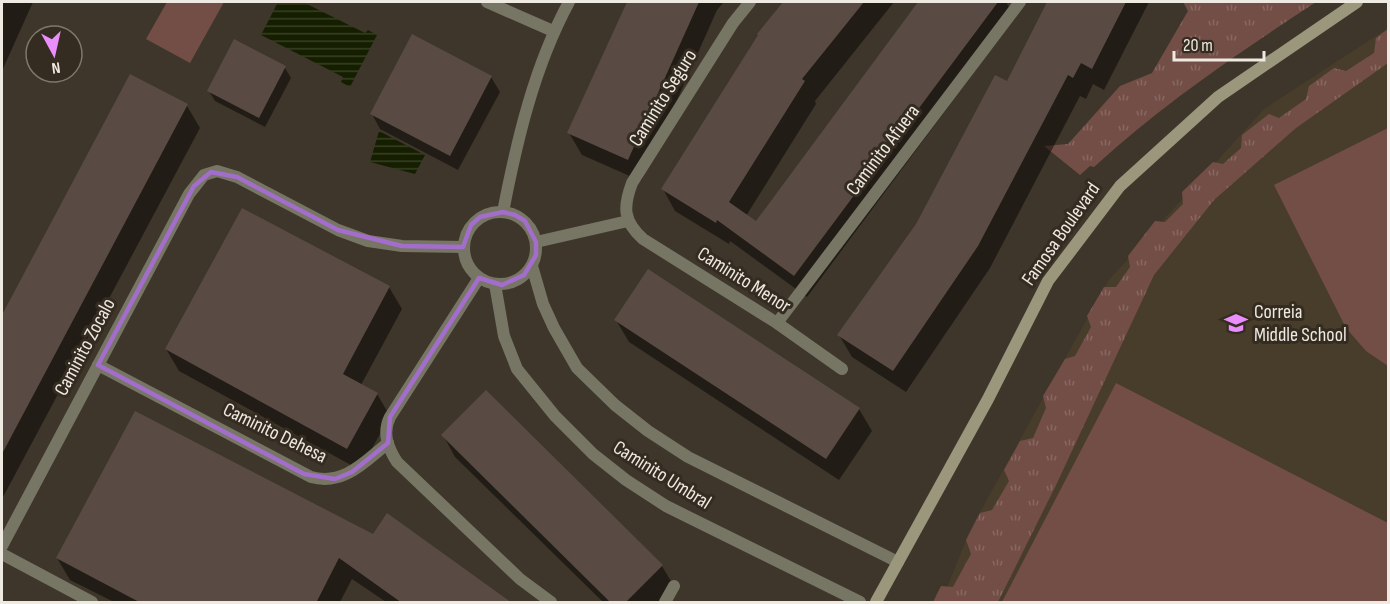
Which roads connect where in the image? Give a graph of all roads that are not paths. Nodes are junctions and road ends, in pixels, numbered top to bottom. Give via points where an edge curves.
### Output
1 (487, 2) edge
2 (569, 2) edge
3 (750, 2) edge
4 (1020, 2) edge
5 (1357, 2) edge
6 (553, 31) junction
7 (503, 212) junction
8 (628, 221) junction
9 (536, 242) junction
10 (463, 247) junction
11 (532, 266) junction
12 (479, 278) junction
13 (495, 284) junction
14 (777, 323) junction
15 (98, 365) junction
16 (842, 369) dead end
17 (388, 443) junction
18 (2, 546) edge
19 (2, 554) edge
20 (898, 562) junction
21 (674, 586) dead end
22 (92, 603) edge
23 (551, 603) edge
24 (665, 603) edge
25 (860, 603) edge
26 (876, 603) edge

1 - 6 street
2 - 6 street
3 - 8 street, Caminito Seguro via 632,183 626,202
4 - 14 street, Caminito Afuera
5 - 20 street, Famosa Boulevard via 1218,97 1120,186 1048,281
6 - 7 street via 523,118
7 - 9 street via 525,221
7 - 10 street via 491,213 471,225
8 - 9 street
8 - 14 street, Caminito Menor via 643,239
9 - 11 street
10 - 12 street via 470,269
10 - 15 street, Caminito Zocalo via 368,241 338,230 237,177 211,172 194,186
11 - 13 street via 514,282
11 - 20 street, Caminito Umbral via 543,304 577,368 615,405 688,457
12 - 13 street
12 - 17 street via 390,417
13 - 25 street, Caminito Umbral via 504,336 517,369 593,454 666,506
14 - 16 street, Caminito Menor
15 - 17 street, Caminito Dehesa via 311,477 345,477
15 - 18 street, Caminito Zocalo
17 - 23 street via 397,462 520,579
19 - 22 street
20 - 26 street, Famosa Boulevard
21 - 24 street

